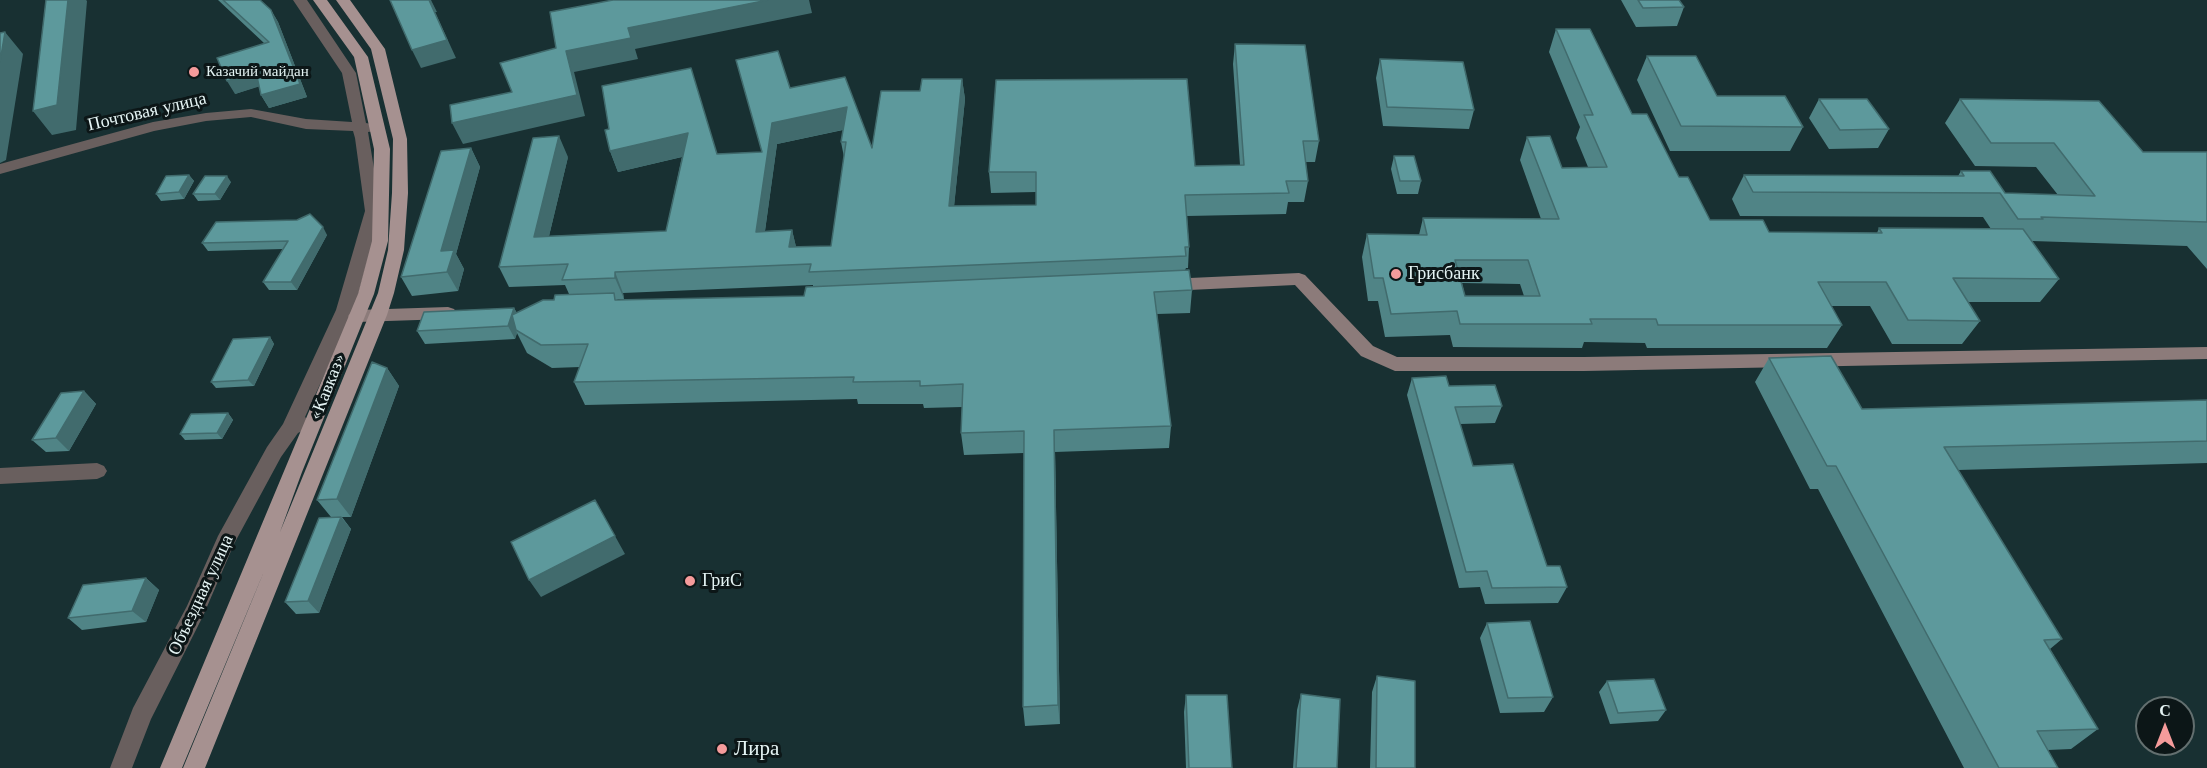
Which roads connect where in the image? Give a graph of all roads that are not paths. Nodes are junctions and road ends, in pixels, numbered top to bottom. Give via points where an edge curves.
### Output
1 (300, 0) edge
2 (320, 0) edge
3 (343, 0) edge
4 (368, 128) junction
5 (0, 169) edge
6 (1150, 286) edge
7 (467, 312) edge
8 (378, 315) junction
9 (357, 316) junction
10 (2207, 353) edge
11 (315, 418) junction
12 (291, 428) junction
13 (97, 471) dead end
14 (0, 476) edge
15 (121, 768) edge
16 (171, 768) edge
17 (194, 768) edge

1 - 4 street, Объездная улица via 349,74
2 - 4 main road, «Кавказ» via 361,57
3 - 8 main road, «Кавказ» via 378,49 400,139 396,250
4 - 5 street, Почтовая улица via 306,124 251,113 206,117 153,127
4 - 9 main road, «Кавказ» via 382,150 380,241
4 - 12 street, Объездная улица via 373,211 345,310
6 - 10 street via 1299,279 1367,351 1395,364
7 - 8 street
8 - 9 street
8 - 17 main road, «Кавказ»
9 - 11 main road, «Кавказ»
11 - 12 street
11 - 16 main road, «Кавказ»
12 - 15 street, Объездная улица via 225,542 196,610 141,715
13 - 14 street

